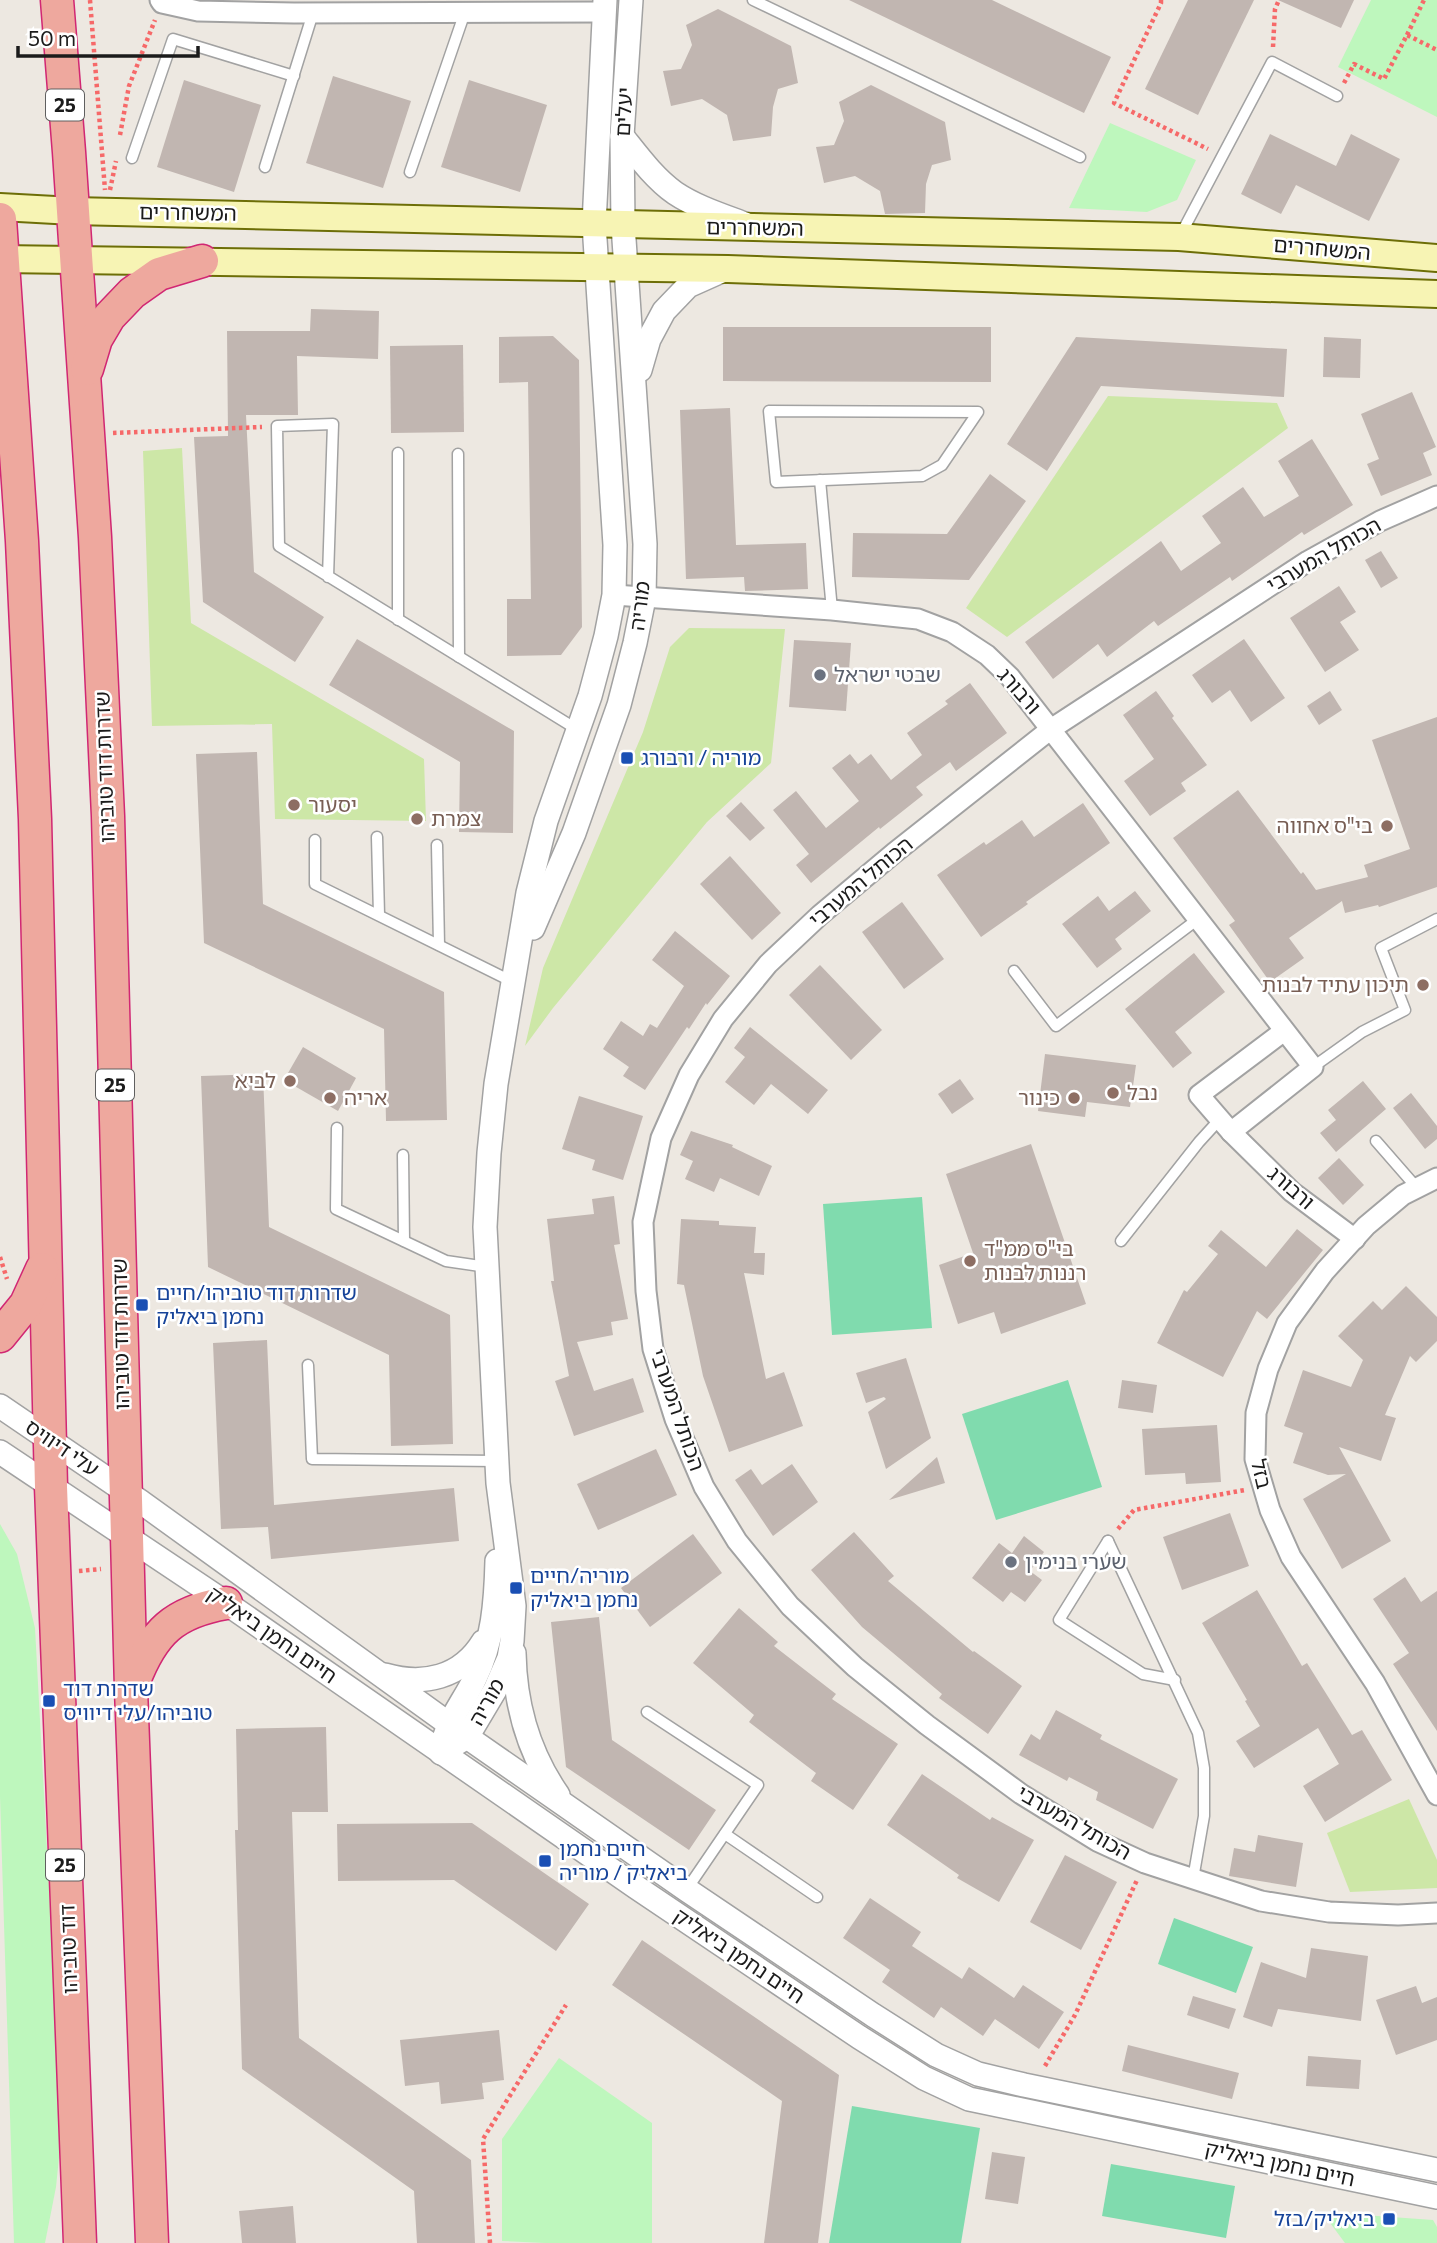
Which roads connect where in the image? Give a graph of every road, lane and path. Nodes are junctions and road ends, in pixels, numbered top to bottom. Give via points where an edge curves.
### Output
1 (57, 0) edge
2 (90, 0) edge
3 (631, 0) edge
4 (753, 0) edge
5 (1161, 0) edge
6 (1279, 0) edge
7 (1424, 0) edge
8 (161, 1) edge
9 (604, 6) edge
10 (465, 12) junction
11 (313, 13) junction
12 (1407, 35) junction
13 (1437, 50) edge
14 (1272, 61) junction
15 (293, 76) junction
16 (1337, 96) joint
17 (120, 136) dead end
18 (622, 136) junction
19 (118, 149) dead end
20 (1222, 156) junction
21 (1080, 157) dead end
22 (132, 158) dead end
23 (265, 167) dead end
24 (410, 172) dead end
25 (0, 207) edge
26 (73, 211) junction
27 (106, 211) junction
28 (0, 219) edge
29 (594, 224) junction
30 (623, 225) junction
31 (759, 228) junction
32 (1179, 237) junction
33 (1437, 258) edge
34 (1, 259) edge
35 (75, 260) junction
36 (202, 261) junction
37 (597, 266) junction
38 (627, 267) junction
39 (728, 269) junction
40 (1437, 294) edge
41 (4, 353) edge
42 (83, 380) junction
43 (635, 387) junction
44 (277, 426) junction
45 (87, 434) junction
46 (398, 453) dead end
47 (458, 454) dead end
48 (820, 480) junction
49 (1437, 496) edge
50 (328, 577) junction
51 (614, 595) junction
52 (644, 598) junction
53 (832, 610) junction
54 (398, 620) junction
55 (458, 657) junction
56 (1051, 729) junction
57 (578, 731) junction
58 (377, 837) dead end
59 (315, 840) dead end
60 (437, 845) dead end
61 (379, 915) junction
62 (1198, 919) junction
63 (1437, 919) edge
64 (439, 945) junction
65 (1014, 971) dead end
66 (516, 975) junction
67 (1284, 1031) junction
68 (1313, 1067) junction
69 (1226, 1126) junction
70 (337, 1128) dead end
71 (1376, 1141) dead end
72 (403, 1155) dead end
73 (1437, 1178) edge
74 (1417, 1188) junction
75 (1354, 1239) junction
76 (404, 1241) junction
77 (1121, 1241) dead end
78 (46, 1258) junction
79 (487, 1267) junction
80 (0, 1336) edge
81 (308, 1365) dead end
82 (0, 1406) edge
83 (50, 1440) junction
84 (0, 1452) edge
85 (497, 1472) junction
86 (51, 1487) junction
87 (1264, 1487) junction
88 (125, 1491) junction
89 (126, 1536) junction
90 (1108, 1541) junction
91 (226, 1603) junction
92 (503, 1626) junction
93 (374, 1671) junction
94 (1175, 1680) junction
95 (131, 1689) junction
96 (647, 1712) dead end
97 (458, 1730) junction
98 (441, 1753) junction
99 (1437, 1795) edge
100 (566, 1806) junction
101 (725, 1833) junction
102 (1144, 1863) junction
103 (1193, 1880) junction
104 (687, 1890) junction
105 (817, 1897) dead end
106 (1437, 1913) edge
107 (566, 2005) dead end
108 (1033, 2087) junction
109 (1437, 2170) edge
110 (1437, 2197) edge
111 (79, 2243) edge
112 (152, 2243) edge
113 (490, 2243) edge

1 - 26 highway, שדרות דוד טוביהו / 25
2 - 27 path
3 - 18 street, יעלים
4 - 21 lane
5 - 20 path via 1114,103
6 - 14 path
7 - 12 path
8 - 11 street via 198,11
8 - 17 path via 129,86
9 - 10 street
9 - 29 street, יעלים
10 - 11 street
10 - 24 lane
11 - 15 lane
12 - 13 path
12 - 16 path via 1384,79 1354,64
14 - 16 lane
14 - 20 lane
15 - 22 lane via 173,39
15 - 23 lane
18 - 30 street, יעלים
18 - 31 street via 674,192 703,209
19 - 27 path
20 - 32 lane
25 - 26 main road, המשחררים
26 - 27 main road, המשחררים
26 - 35 highway, שדרות דוד טוביהו / 25
27 - 29 main road, המשחררים
28 - 34 highway, 25
29 - 30 main road, המשחררים
29 - 37 street, מוריה
30 - 31 main road, המשחררים
30 - 38 street, מוריה
31 - 32 main road, המשחררים
32 - 33 main road, המשחררים
34 - 35 main road, המשחררים
34 - 41 highway, 25
35 - 36 main road, המשחררים
35 - 42 highway, שדרות דוד טוביהו / 25
36 - 37 main road, המשחררים
36 - 42 highway via 159,274 132,293 96,339
37 - 38 main road, המשחררים
37 - 51 street, מוריה via 615,545
38 - 39 main road, המשחררים
38 - 43 street, מוריה
39 - 40 main road, המשחררים
39 - 43 street via 688,286 664,311 649,339
41 - 78 highway, 25 via 22,541
42 - 45 highway, שדרות דוד טוביהו / 25
43 - 52 street, מוריה
44 - 45 path
44 - 50 lane via 279,546
44 - 50 lane via 333,424
45 - 88 highway, שדרות דוד טוביהו / 25 via 108,816
46 - 54 lane
47 - 55 lane
48 - 48 lane via 922,476 942,465 978,412 769,411 776,482
48 - 53 lane
49 - 56 street, הכותל המערבי via 1308,561
50 - 54 lane
51 - 52 street, ורבורג
51 - 57 street, מוריה
52 - 53 street, ורבורג
52 - 66 street, מוריה via 619,705
53 - 56 street, ורבורג via 918,619 952,632 1010,677
54 - 55 lane
55 - 57 lane
56 - 62 street, ורבורג
56 - 102 street, הכותל המערבי via 820,915 768,964 723,1019 689,1074 661,1138 643,1222 646,1291 653,1349 675,1419 704,1487 737,1541 790,1606 865,1676 1021,1794 1097,1841
57 - 66 street, מוריה via 546,821 528,893
58 - 61 lane
59 - 61 lane via 315,884
60 - 64 lane
61 - 64 lane
62 - 65 lane via 1056,1026
62 - 67 street, ורבורג
63 - 68 lane via 1381,948 1405,1010 1362,1032
64 - 66 lane
66 - 79 street, מוריה via 489,1153
67 - 68 street, ורבורג
67 - 69 street, ורבורג via 1199,1095
68 - 69 street
69 - 75 street, ורבורג via 1292,1192
69 - 77 lane via 1199,1142
70 - 76 lane via 335,1209
71 - 74 lane
72 - 76 lane
73 - 74 street, בזל
74 - 75 street, בזל via 1402,1195
75 - 87 street, בזל via 1325,1270 1287,1324 1268,1369 1256,1413 1255,1459
76 - 79 lane via 446,1261
78 - 80 highway via 26,1304
78 - 83 highway, 25
79 - 85 street, מוריה
81 - 85 lane via 312,1459
82 - 83 street, עלי דיוויס
83 - 86 highway, 25
83 - 88 street, עלי דיוויס
84 - 86 street, עלי דיוויס
85 - 92 street, מוריה via 497,1582
86 - 89 street, חיים נחמן ביאליק
86 - 111 highway, דוד טוביהו / 25
87 - 90 path via 1134,1510
87 - 99 street, בזל via 1291,1558 1375,1683
88 - 89 highway, שדרות דוד טוביהו / 25
88 - 93 street, חיים נחמן ביאליק
89 - 91 street, חיים נחמן ביאליק
89 - 95 highway, 25
90 - 94 lane
90 - 94 lane via 1059,1620 1143,1674
91 - 95 highway via 192,1611 162,1632 148,1649
91 - 98 street, חיים נחמן ביאליק
92 - 93 street via 468,1662 443,1676 409,1680
92 - 97 street, מוריה via 475,1678
92 - 100 street via 515,1668 521,1716 537,1760
93 - 97 street, חיים נחמן ביאליק
94 - 103 lane via 1198,1733 1204,1768 1204,1816
95 - 112 highway, 25
96 - 101 lane via 758,1785
97 - 98 street, מוריה
97 - 100 street, חיים נחמן ביאליק
98 - 110 street, חיים נחמן ביאליק via 859,2037 924,2078 970,2099
100 - 104 street, חיים נחמן ביאליק
101 - 104 lane
101 - 105 lane
102 - 103 street, הכותל המערבי
102 - 108 path via 1080,2004
103 - 106 street, הכותל המערבי via 1261,1901 1329,1912
104 - 108 street, חיים נחמן ביאליק via 936,2054 978,2074
107 - 113 path via 483,2139
108 - 109 street, חיים נחמן ביאליק

